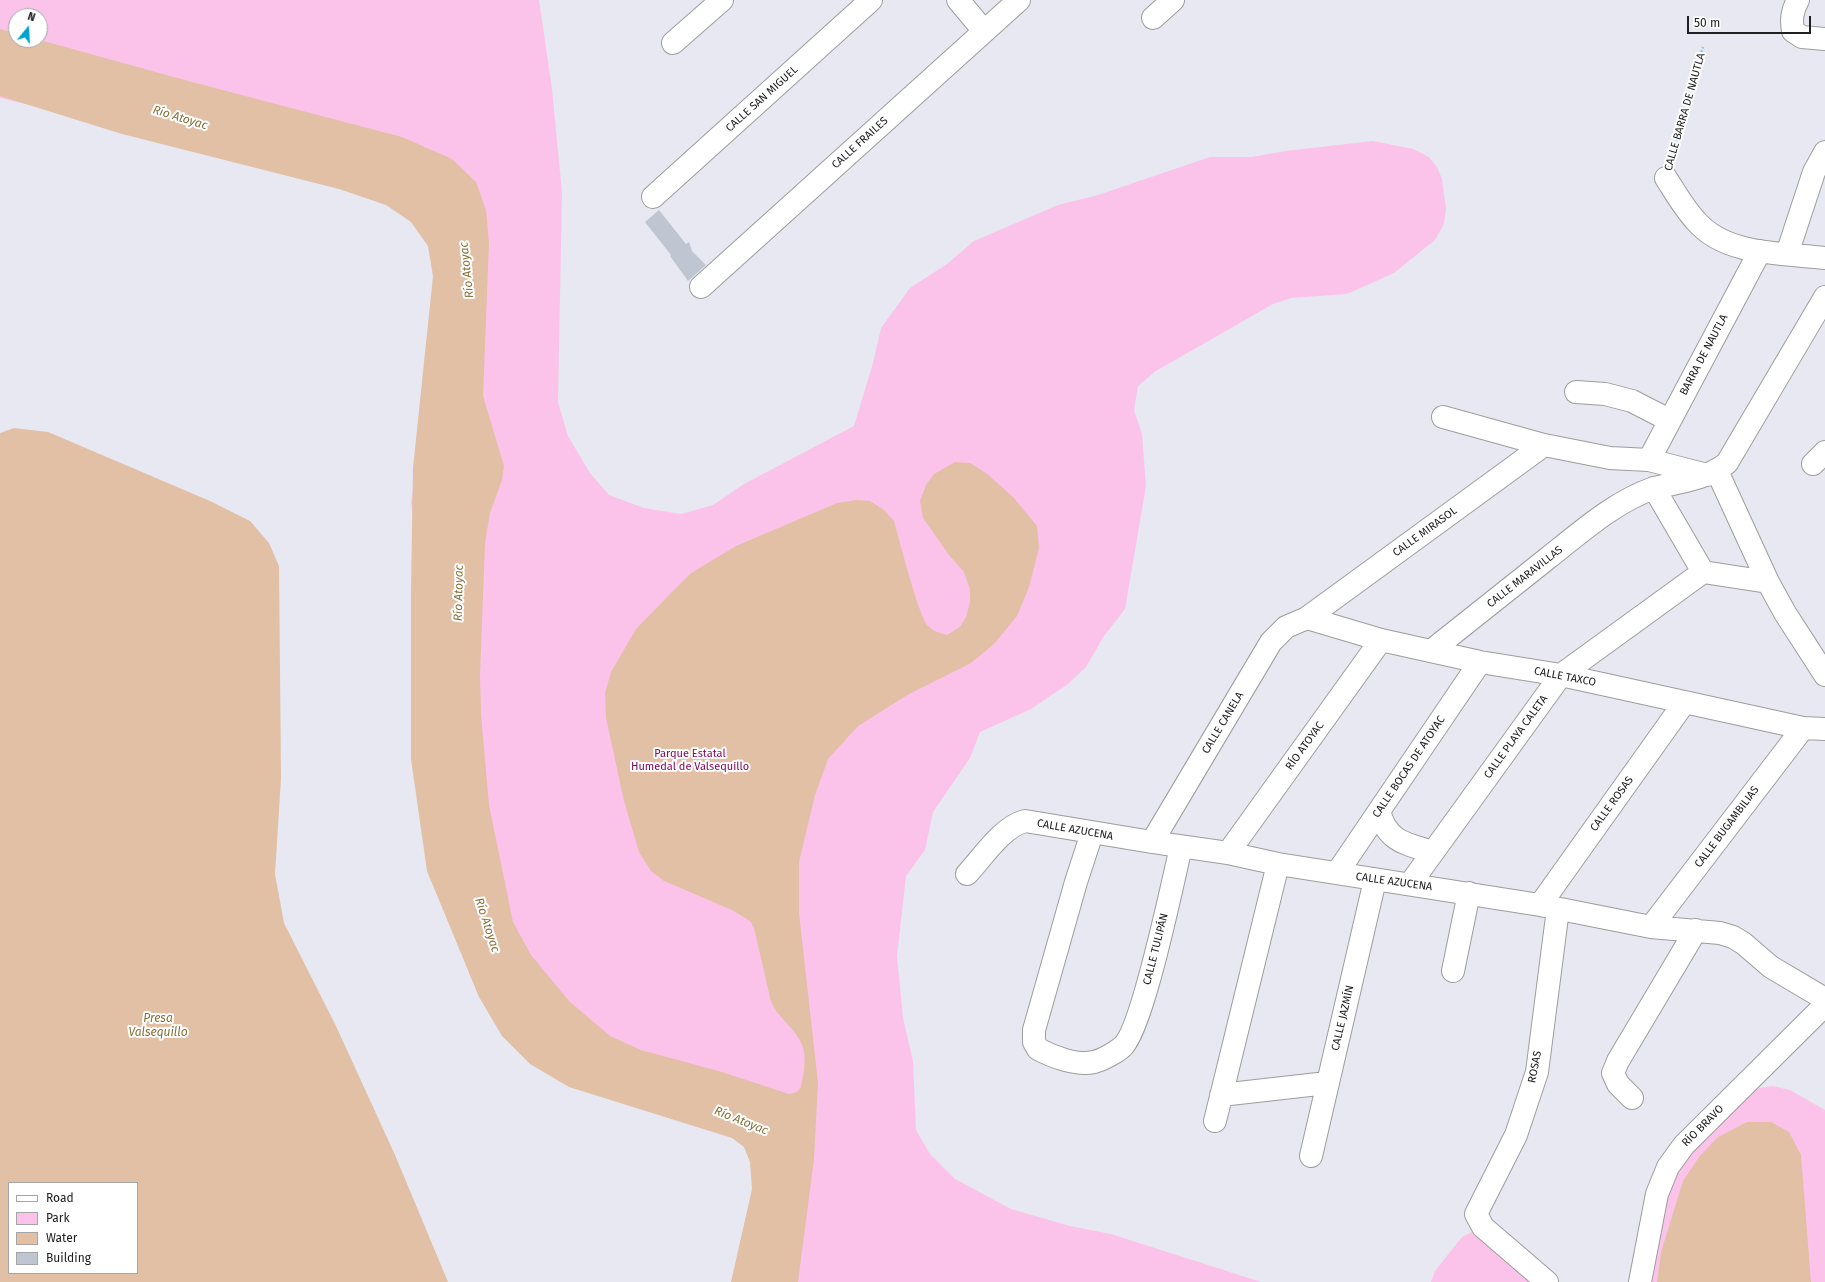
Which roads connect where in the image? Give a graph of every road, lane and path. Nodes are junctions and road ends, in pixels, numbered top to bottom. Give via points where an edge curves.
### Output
1 (871, 0) edge
2 (958, 0) edge
3 (1019, 0) edge
4 (1173, 0) edge
5 (1798, 0) edge
6 (714, 3) edge
7 (1153, 18) dead end
8 (984, 31) junction
9 (1825, 39) edge
10 (673, 43) dead end
11 (1703, 47) dead end
12 (1825, 152) edge
13 (1666, 178) joint
14 (653, 197) dead end
15 (1760, 251) junction
16 (1786, 254) junction
17 (1825, 258) edge
18 (701, 287) dead end
19 (1825, 297) edge
20 (1576, 392) dead end
21 (1443, 417) dead end
22 (1669, 420) junction
23 (1544, 445) junction
24 (1649, 460) junction
25 (1712, 472) junction
26 (1654, 488) junction
27 (1703, 572) junction
28 (1768, 582) junction
29 (1306, 618) junction
30 (1381, 640) junction
31 (1431, 651) junction
32 (1480, 662) junction
33 (1561, 675) junction
34 (1825, 675) edge
35 (1684, 703) junction
36 (1818, 733) edge
37 (1379, 811) junction
38 (1092, 833) junction
39 (1152, 842) junction
40 (1181, 847) junction
41 (1433, 852) junction
42 (1228, 853) junction
43 (1278, 864) junction
44 (1337, 873) junction
45 (967, 874) dead end
46 (1375, 880) junction
47 (1410, 884) junction
48 (1469, 893) junction
49 (1549, 907) junction
50 (1651, 927) junction
51 (1696, 930) junction
52 (1453, 971) dead end
53 (1825, 999) edge
54 (1825, 1005) edge
55 (1327, 1084) junction
56 (1221, 1095) junction
57 (1632, 1098) dead end
58 (1215, 1121) dead end
59 (1311, 1156) dead end
60 (1547, 1282) edge
61 (1640, 1282) edge

1 - 14 street, CALLE SAN MIGUEL
2 - 8 street
3 - 8 street, CALLE FRAILES
4 - 7 street
5 - 9 street via 1791,20 1793,32 1802,37
6 - 10 street
8 - 18 street, CALLE FRAILES
11 - 13 path, CALLE BARRA DE NAUTLA
12 - 16 street via 1814,172
13 - 15 street, CALLE BARRA DE NAUTLA via 1696,222 1730,244
15 - 16 street, CALLE BARRA DE NAUTLA
15 - 22 street, BARRA DE NAUTLA
16 - 17 street, CALLE BARRA DE NAUTLA
19 - 25 street via 1727,463
20 - 22 street via 1605,394 1632,401
21 - 23 street
22 - 24 street, BARRA DE NAUTLA
23 - 24 street via 1610,458
23 - 29 street, CALLE MIRASOL
24 - 25 street
25 - 26 street, CALLE MARAVILLAS
25 - 28 street
26 - 27 street
26 - 31 street, CALLE MARAVILLAS via 1637,494 1588,526
27 - 28 street
27 - 33 street, CALLE PLAYA CALETA
28 - 34 street
29 - 30 street, CALLE TAXCO
29 - 39 street, CALLE CANELA via 1286,627 1270,642
30 - 31 street, CALLE TAXCO
30 - 42 street, RÍO ATOYAC
31 - 32 street, CALLE TAXCO
32 - 33 street, CALLE TAXCO
32 - 37 street, CALLE BOCAS DE ATOYAC
33 - 35 street, CALLE TAXCO
33 - 41 street, CALLE PLAYA CALETA
35 - 36 street, CALLE TAXCO
35 - 49 street, CALLE ROSAS
36 - 50 street, CALLE BUGAMBILIAS
37 - 41 street via 1383,825 1391,835 1404,844
37 - 44 street, CALLE BOCAS DE ATOYAC
38 - 39 street, CALLE AZUCENA
38 - 40 street, CALLE TULIPÁN via 1034,1030 1034,1042 1038,1049 1080,1062 1095,1062 1123,1047 1137,1020 1154,962
38 - 45 street, CALLE AZUCENA via 1025,821 1007,830
39 - 40 street, CALLE AZUCENA
40 - 42 street, CALLE AZUCENA
41 - 47 street, CALLE PLAYA CALETA
42 - 43 street, CALLE AZUCENA
43 - 44 street, CALLE AZUCENA
43 - 56 street
44 - 46 street, CALLE AZUCENA
46 - 47 street, CALLE AZUCENA
46 - 55 street, CALLE JAZMÍN
47 - 48 street, CALLE AZUCENA
48 - 49 street, CALLE AZUCENA
48 - 52 street
49 - 50 street, CALLE AZUCENA
49 - 60 street, ROSAS via 1537,1072 1516,1135 1476,1214 1483,1227
50 - 51 street, CALLE AZUCENA
51 - 53 street, CALLE AZUCENA via 1733,937 1771,967
51 - 57 street via 1618,1060 1613,1073 1618,1084
54 - 61 street, RÍO BRAVO via 1684,1145 1668,1167 1658,1194
55 - 56 street
55 - 59 street, CALLE JAZMÍN
56 - 58 street

